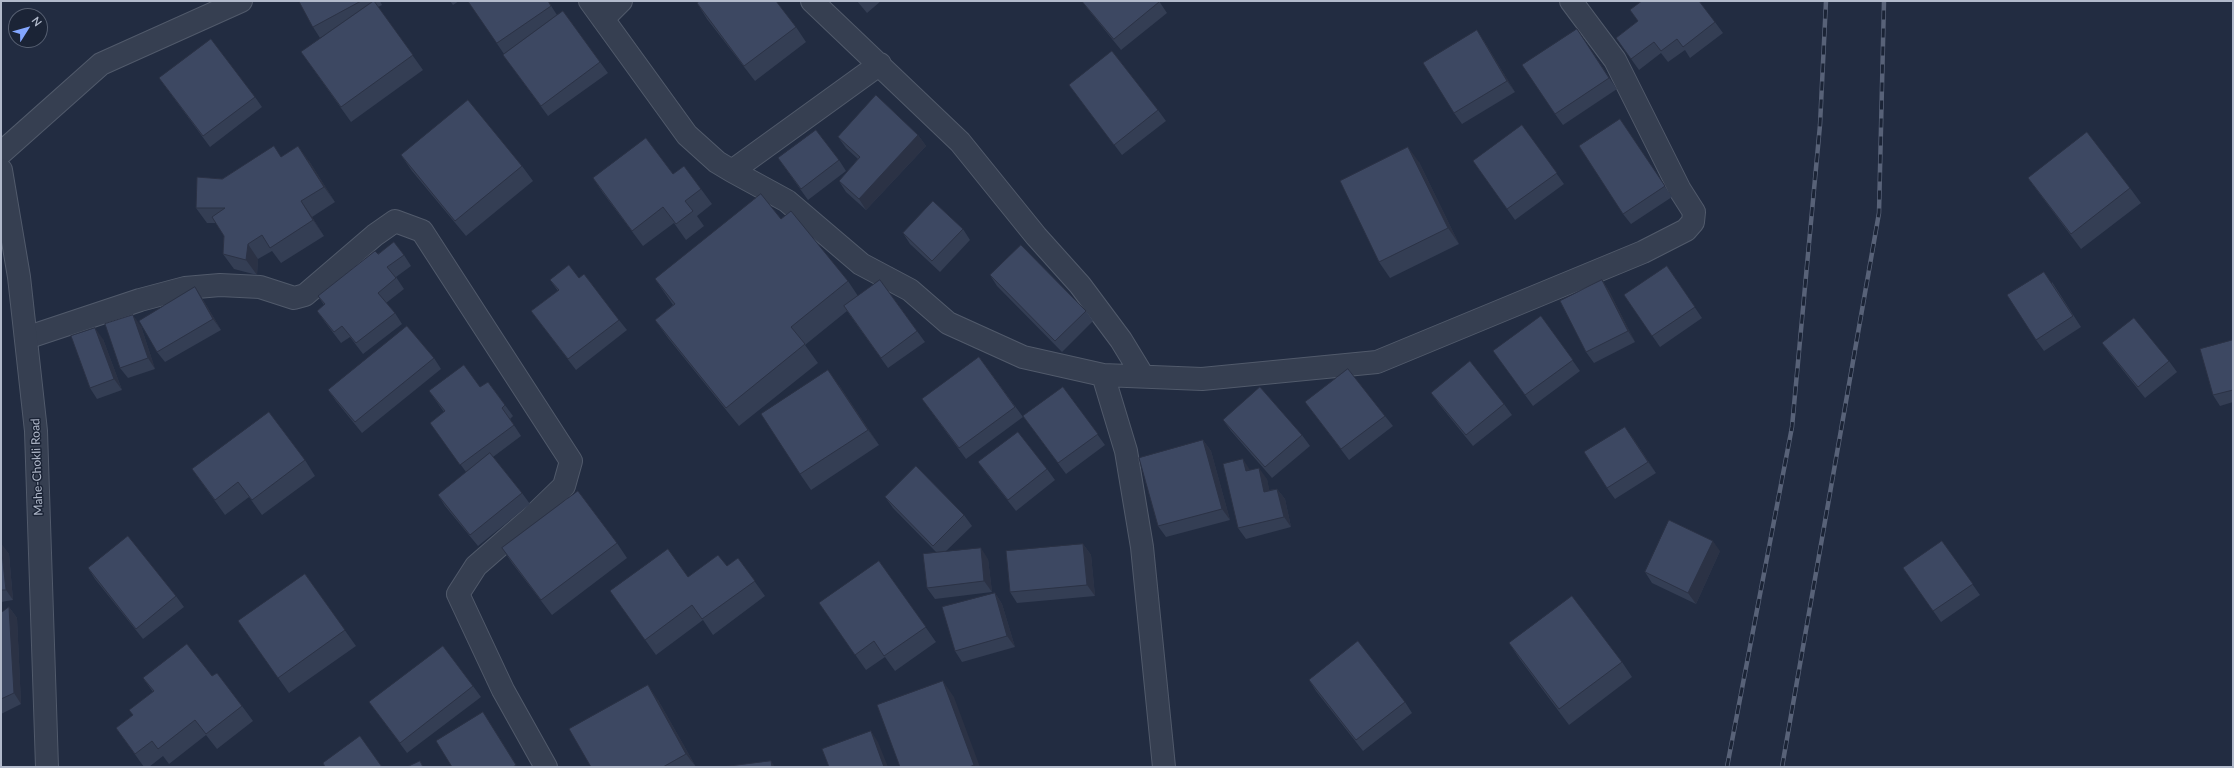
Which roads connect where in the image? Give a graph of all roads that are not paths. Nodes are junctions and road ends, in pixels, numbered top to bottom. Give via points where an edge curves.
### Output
1 (241, 1) edge
2 (590, 1) edge
3 (621, 1) edge
4 (812, 1) edge
5 (1571, 1) edge
6 (603, 19) junction
7 (880, 64) junction
8 (1, 153) edge
9 (1, 170) edge
10 (732, 171) junction
11 (26, 338) junction
12 (1103, 375) junction
13 (1143, 376) junction
14 (46, 767) edge
15 (546, 767) edge
16 (1164, 767) edge

1 - 8 street via 101,64
2 - 6 street
3 - 6 street
4 - 7 street
5 - 13 street via 1615,60 1680,190 1694,212 1693,222 1686,230 1643,252 1377,362 1202,379
6 - 10 street via 687,135 717,162
7 - 10 street
7 - 13 street via 960,142 1080,286 1121,340
9 - 11 street, Mahe-Chokli Road via 19,277
10 - 12 street via 787,201 861,264 910,290 948,323 1023,357
11 - 14 street, Mahe-Chokli Road via 36,431
11 - 15 street via 140,300 185,288 220,284 260,288 294,298 305,295 395,221 422,231 571,461 564,486 476,566 458,594 500,683
12 - 13 street
12 - 16 street via 1126,451 1142,547

